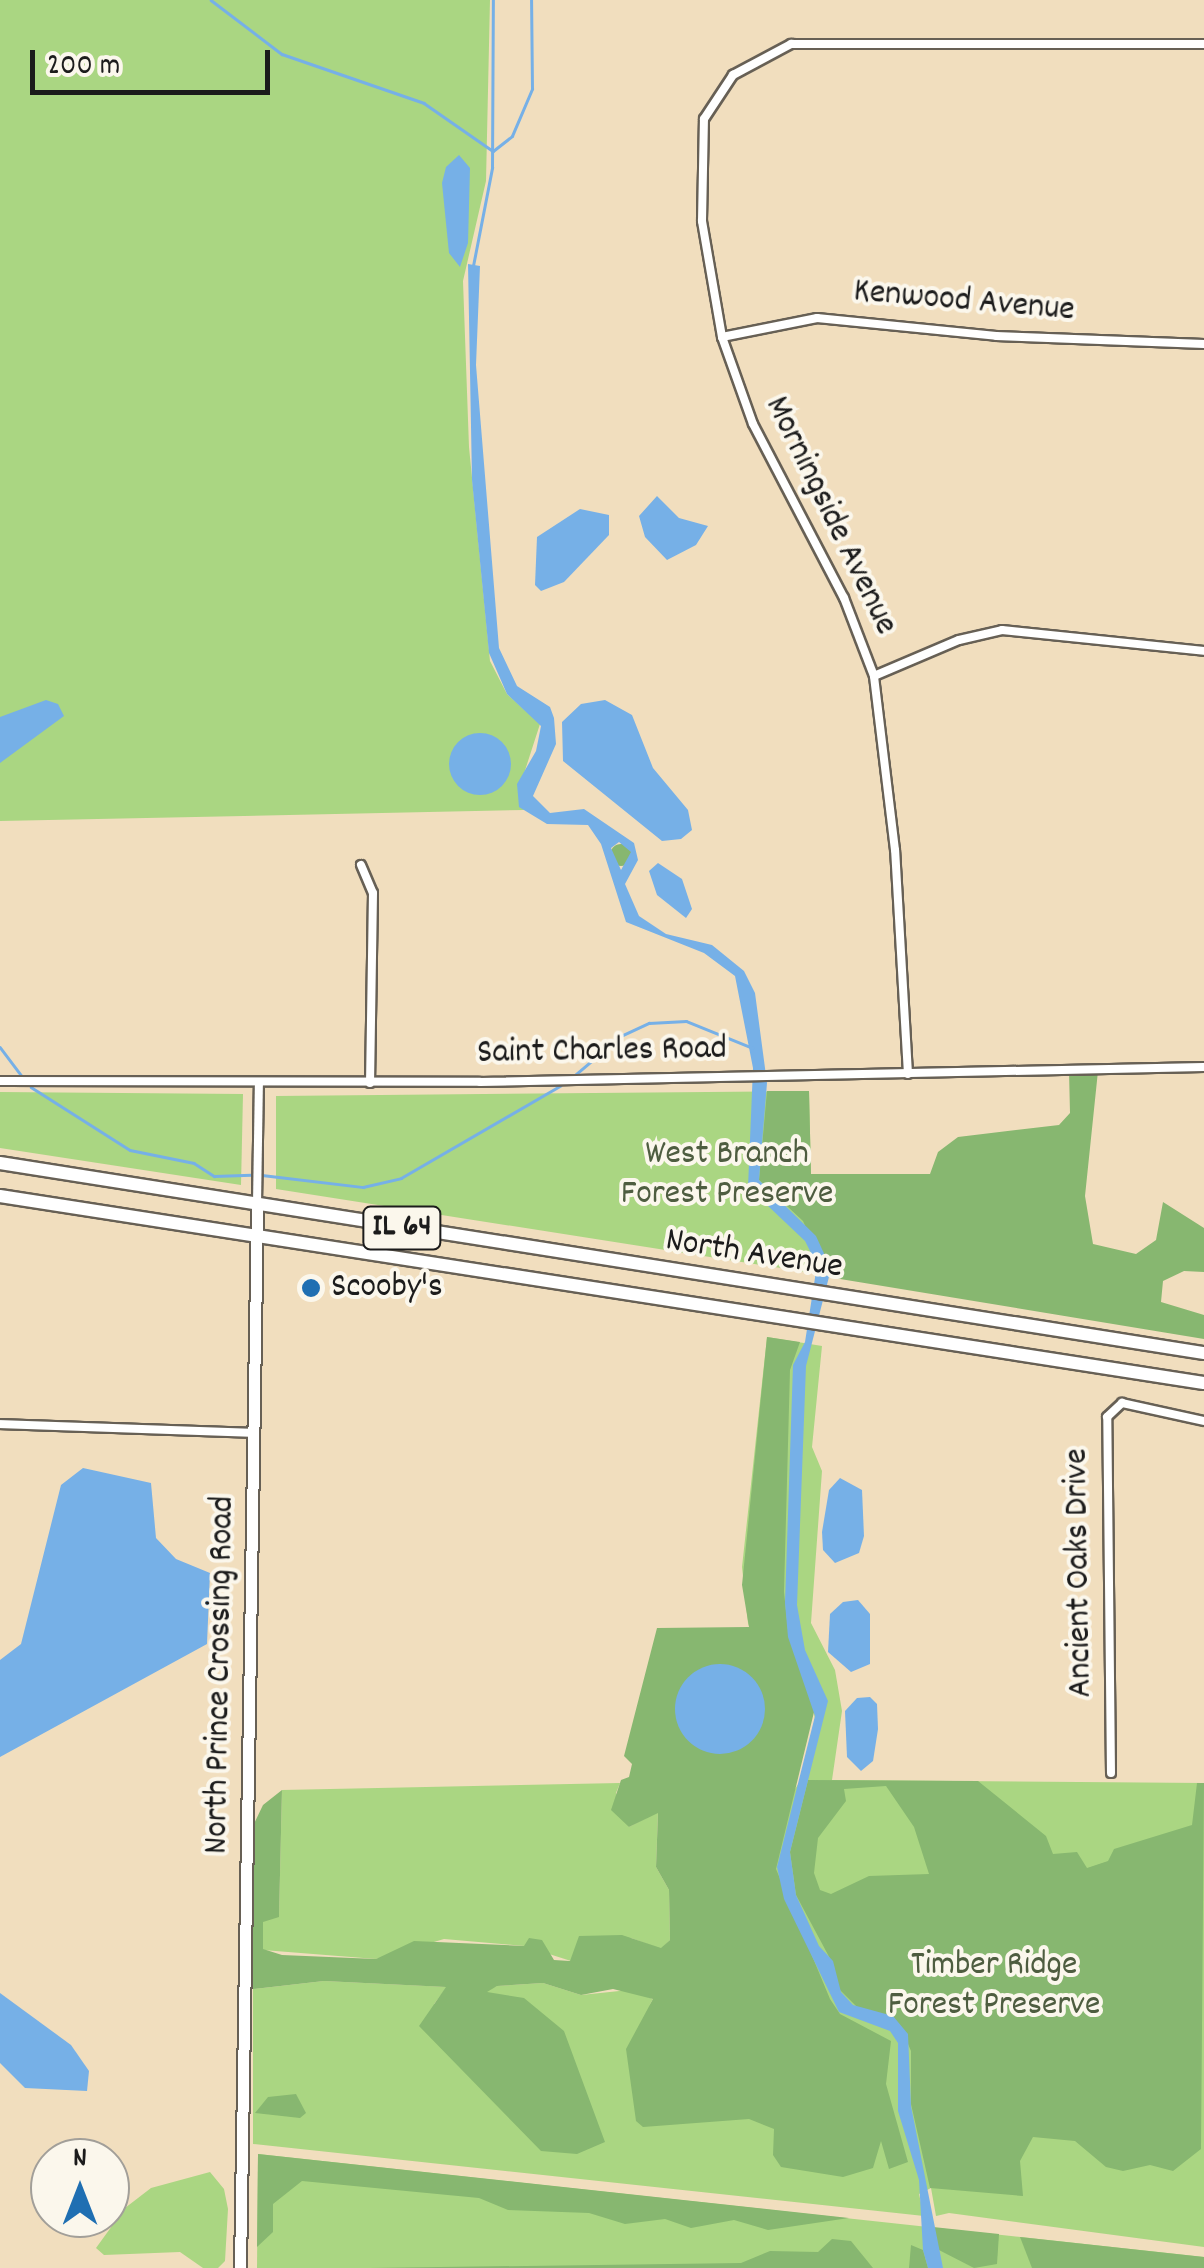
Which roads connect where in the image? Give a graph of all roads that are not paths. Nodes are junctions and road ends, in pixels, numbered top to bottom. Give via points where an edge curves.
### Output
1 (1204, 44) edge
2 (722, 337) junction
3 (1204, 344) edge
4 (1204, 651) edge
5 (874, 676) junction
6 (361, 865) dead end
7 (1204, 1067) edge
8 (908, 1074) junction
9 (0, 1081) edge
10 (370, 1082) junction
11 (259, 1083) junction
12 (0, 1163) edge
13 (0, 1196) edge
14 (256, 1204) junction
15 (256, 1239) junction
16 (1204, 1353) edge
17 (1204, 1384) edge
18 (1204, 1421) edge
19 (0, 1424) edge
20 (252, 1433) junction
21 (1111, 1773) dead end
22 (240, 2268) edge

1 - 2 street, Morningside Avenue via 815,41 750,62 713,100 700,151 702,221
2 - 3 street, Kenwood Avenue via 817,318 996,336
2 - 5 street, Morningside Avenue via 753,424 844,598
4 - 5 street via 1002,630 959,640
5 - 8 street, Morningside Avenue via 895,850
6 - 10 street via 373,893
7 - 8 street, Saint Charles Road
8 - 10 street, Saint Charles Road
9 - 11 street, Saint Charles Road
10 - 11 street, Saint Charles Road
11 - 14 street, North Prince Crossing Road
12 - 14 main road, North Avenue / IL 64
13 - 15 main road, North Avenue / IL 64
14 - 15 street, North Prince Crossing Road
14 - 16 main road, North Avenue / IL 64
15 - 17 main road, North Avenue / IL 64
15 - 20 street, North Prince Crossing Road
18 - 21 street, Ancient Oaks Drive via 1122,1403 1107,1417
19 - 20 street
20 - 22 street, North Prince Crossing Road

